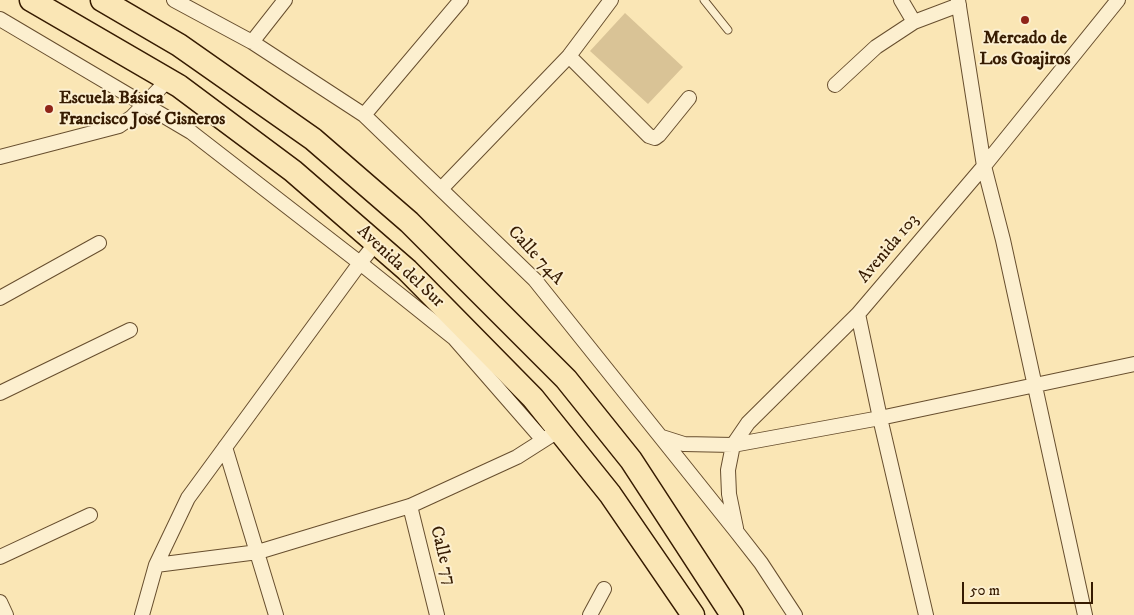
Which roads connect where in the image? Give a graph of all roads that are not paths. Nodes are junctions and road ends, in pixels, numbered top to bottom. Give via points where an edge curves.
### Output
1 (30, 0) edge
2 (102, 0) edge
3 (285, 0) edge
4 (461, 0) edge
5 (611, 0) edge
6 (704, 0) edge
7 (901, 0) edge
8 (1118, 0) edge
9 (183, 2) edge
10 (958, 3) edge
11 (0, 19) edge
12 (914, 22) junction
13 (728, 30) dead end
14 (252, 42) junction
15 (569, 56) junction
16 (168, 80) junction
17 (835, 85) dead end
18 (689, 98) dead end
19 (144, 104) junction
20 (364, 115) junction
21 (0, 156) edge
22 (984, 166) junction
23 (442, 188) junction
24 (99, 243) dead end
25 (376, 244) junction
26 (360, 263) junction
27 (0, 298) edge
28 (858, 314) junction
29 (130, 330) dead end
30 (1134, 364) edge
31 (1034, 386) junction
32 (0, 394) edge
33 (880, 418) junction
34 (551, 435) junction
35 (662, 437) junction
36 (732, 445) junction
37 (225, 447) junction
38 (410, 506) junction
39 (90, 515) dead end
40 (736, 531) junction
41 (258, 552) junction
42 (0, 557) edge
43 (156, 564) junction
44 (604, 589) dead end
45 (0, 602) edge
46 (6, 615) edge
47 (142, 615) edge
48 (276, 615) edge
49 (437, 615) edge
50 (590, 615) edge
51 (693, 615) edge
52 (732, 615) edge
53 (796, 615) edge
54 (926, 615) edge
55 (1085, 615) edge

1 - 16 highway, Avenida del Sur
2 - 52 highway, Avenida del Sur via 179,45 313,139 409,222 572,387 631,460
3 - 14 street
4 - 20 street
5 - 15 street
6 - 13 lane
7 - 12 street
8 - 22 street, Avenida 103
9 - 14 street, Calle 74A
10 - 12 street
10 - 22 street
11 - 19 street
12 - 17 street via 876,47
14 - 20 street, Calle 74A
15 - 18 street via 654,138
15 - 23 street
16 - 19 street
16 - 25 highway, Avenida del Sur via 293,171
19 - 21 street via 119,126
19 - 26 street via 191,132
20 - 23 street, Calle 74A
22 - 28 street, Avenida 103
22 - 31 street
23 - 35 street, Calle 74A via 535,280
24 - 27 street
25 - 26 street
25 - 34 highway, Avenida del Sur via 407,270 533,398
26 - 34 street via 454,338
26 - 37 street
28 - 33 street
28 - 36 street, Avenida 103 via 748,423
29 - 32 street
30 - 31 street
31 - 33 street
31 - 55 street
33 - 36 street
33 - 54 street
34 - 38 street via 517,457
34 - 51 highway, Avenida del Sur via 610,494
35 - 36 street via 684,444
35 - 40 street, Calle 74A
36 - 40 street, Avenida 103 via 729,494
37 - 41 street
37 - 43 street via 188,498
38 - 41 street
38 - 49 street, Calle 77
39 - 42 street
40 - 53 street, Calle 74A
41 - 43 street
41 - 48 street
43 - 47 street
44 - 50 street
45 - 46 street

